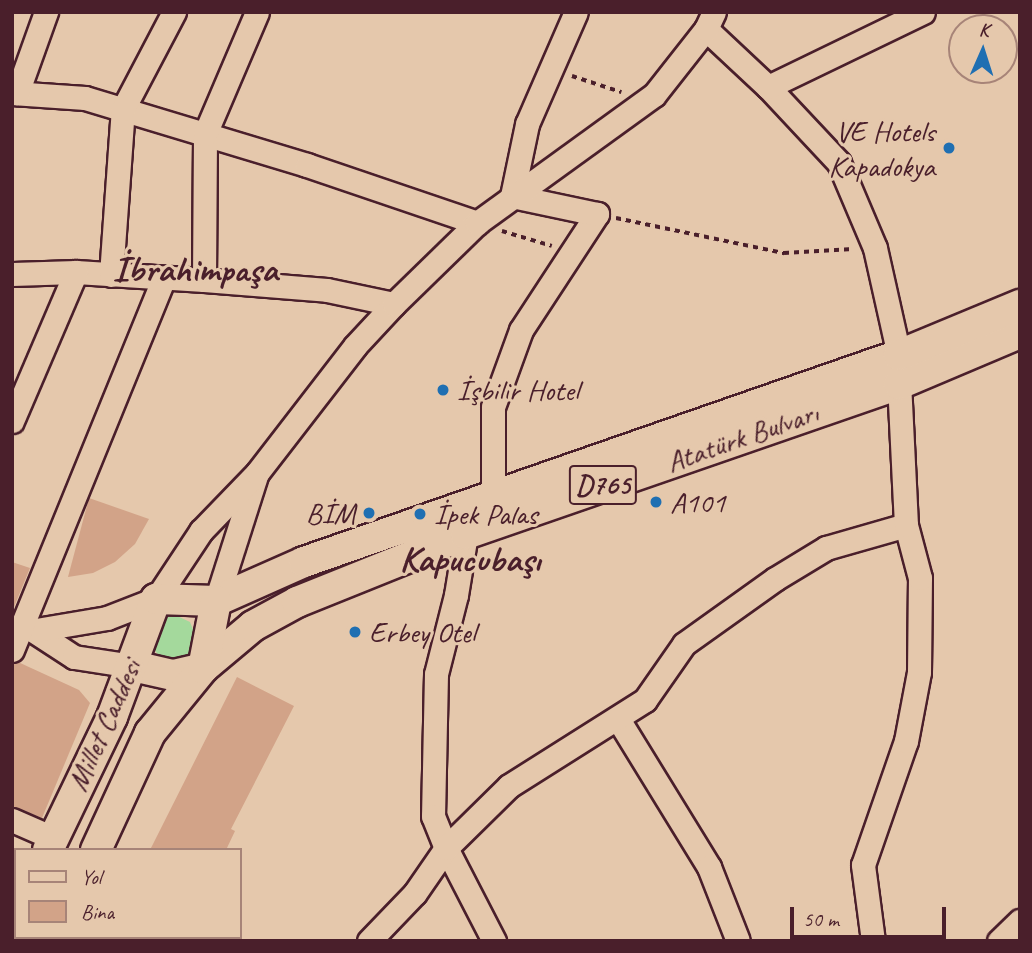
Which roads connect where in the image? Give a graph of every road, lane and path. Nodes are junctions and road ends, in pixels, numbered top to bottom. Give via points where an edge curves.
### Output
1 (46, 12) edge
2 (174, 12) edge
3 (257, 12) edge
4 (576, 12) edge
5 (923, 12) edge
6 (710, 21) edge
7 (551, 69) junction
8 (768, 87) junction
9 (15, 93) edge
10 (646, 101) junction
11 (122, 109) junction
12 (205, 134) junction
13 (512, 196) junction
14 (597, 214) junction
15 (477, 223) junction
16 (875, 248) junction
17 (571, 252) junction
18 (76, 272) junction
19 (12, 274) edge
20 (111, 275) junction
21 (163, 280) junction
22 (204, 280) junction
23 (394, 304) junction
24 (1020, 305) edge
25 (1014, 342) edge
26 (899, 369) junction
27 (12, 421) edge
28 (257, 473) junction
29 (493, 496) junction
30 (906, 525) junction
31 (466, 534) junction
32 (156, 599) junction
33 (216, 601) junction
34 (24, 626) edge
35 (12, 650) edge
36 (133, 666) junction
37 (203, 668) junction
38 (618, 719) junction
39 (12, 820) edge
40 (50, 844) edge
41 (97, 848) edge
42 (446, 848) junction
43 (1020, 921) edge
44 (369, 941) edge
45 (494, 941) edge
46 (738, 941) edge
47 (873, 941) edge
48 (999, 941) edge

1 - 9 street
2 - 11 street
3 - 12 street
4 - 7 street
5 - 8 street
6 - 8 street
6 - 10 street
7 - 10 path
7 - 13 street via 527,124
8 - 16 street via 839,163
9 - 11 street via 85,98
10 - 13 street
11 - 12 street
11 - 20 street
12 - 15 street
12 - 22 street
13 - 14 street
13 - 15 street
14 - 16 path via 784,254
14 - 17 street
15 - 17 path
15 - 23 street
16 - 26 street
17 - 29 street via 522,330 493,407
18 - 19 street
18 - 20 street
18 - 27 street
20 - 21 street
21 - 22 street
21 - 34 street
22 - 23 street via 327,290
23 - 28 street via 355,346
24 - 26 main road, Atatürk Bulvarı / D765
25 - 26 main road, Atatürk Bulvarı / D765
26 - 29 main road, Atatürk Bulvarı / D765
26 - 30 street
26 - 31 main road, Atatürk Bulvarı / D765
28 - 32 street via 201,531
28 - 33 street
29 - 33 main road, Atatürk Bulvarı / D765 via 303,562
30 - 38 street via 826,548 775,579 684,644 645,700
30 - 47 street via 920,579 919,672 906,741 863,865
31 - 37 main road, Atatürk Bulvarı / D765 via 297,602 253,626
31 - 42 street via 436,674 433,816
32 - 33 main road
32 - 34 street via 107,618
32 - 36 main road, Millet Caddesi
33 - 37 main road, Millet Caddesi
34 - 35 street
34 - 36 street via 74,657
36 - 37 main road via 173,675
36 - 40 main road, Millet Caddesi
37 - 41 main road, Millet Caddesi via 150,733
38 - 42 street via 509,786
38 - 46 street via 709,867
39 - 40 street
42 - 44 street via 415,893
42 - 45 street
43 - 48 street

